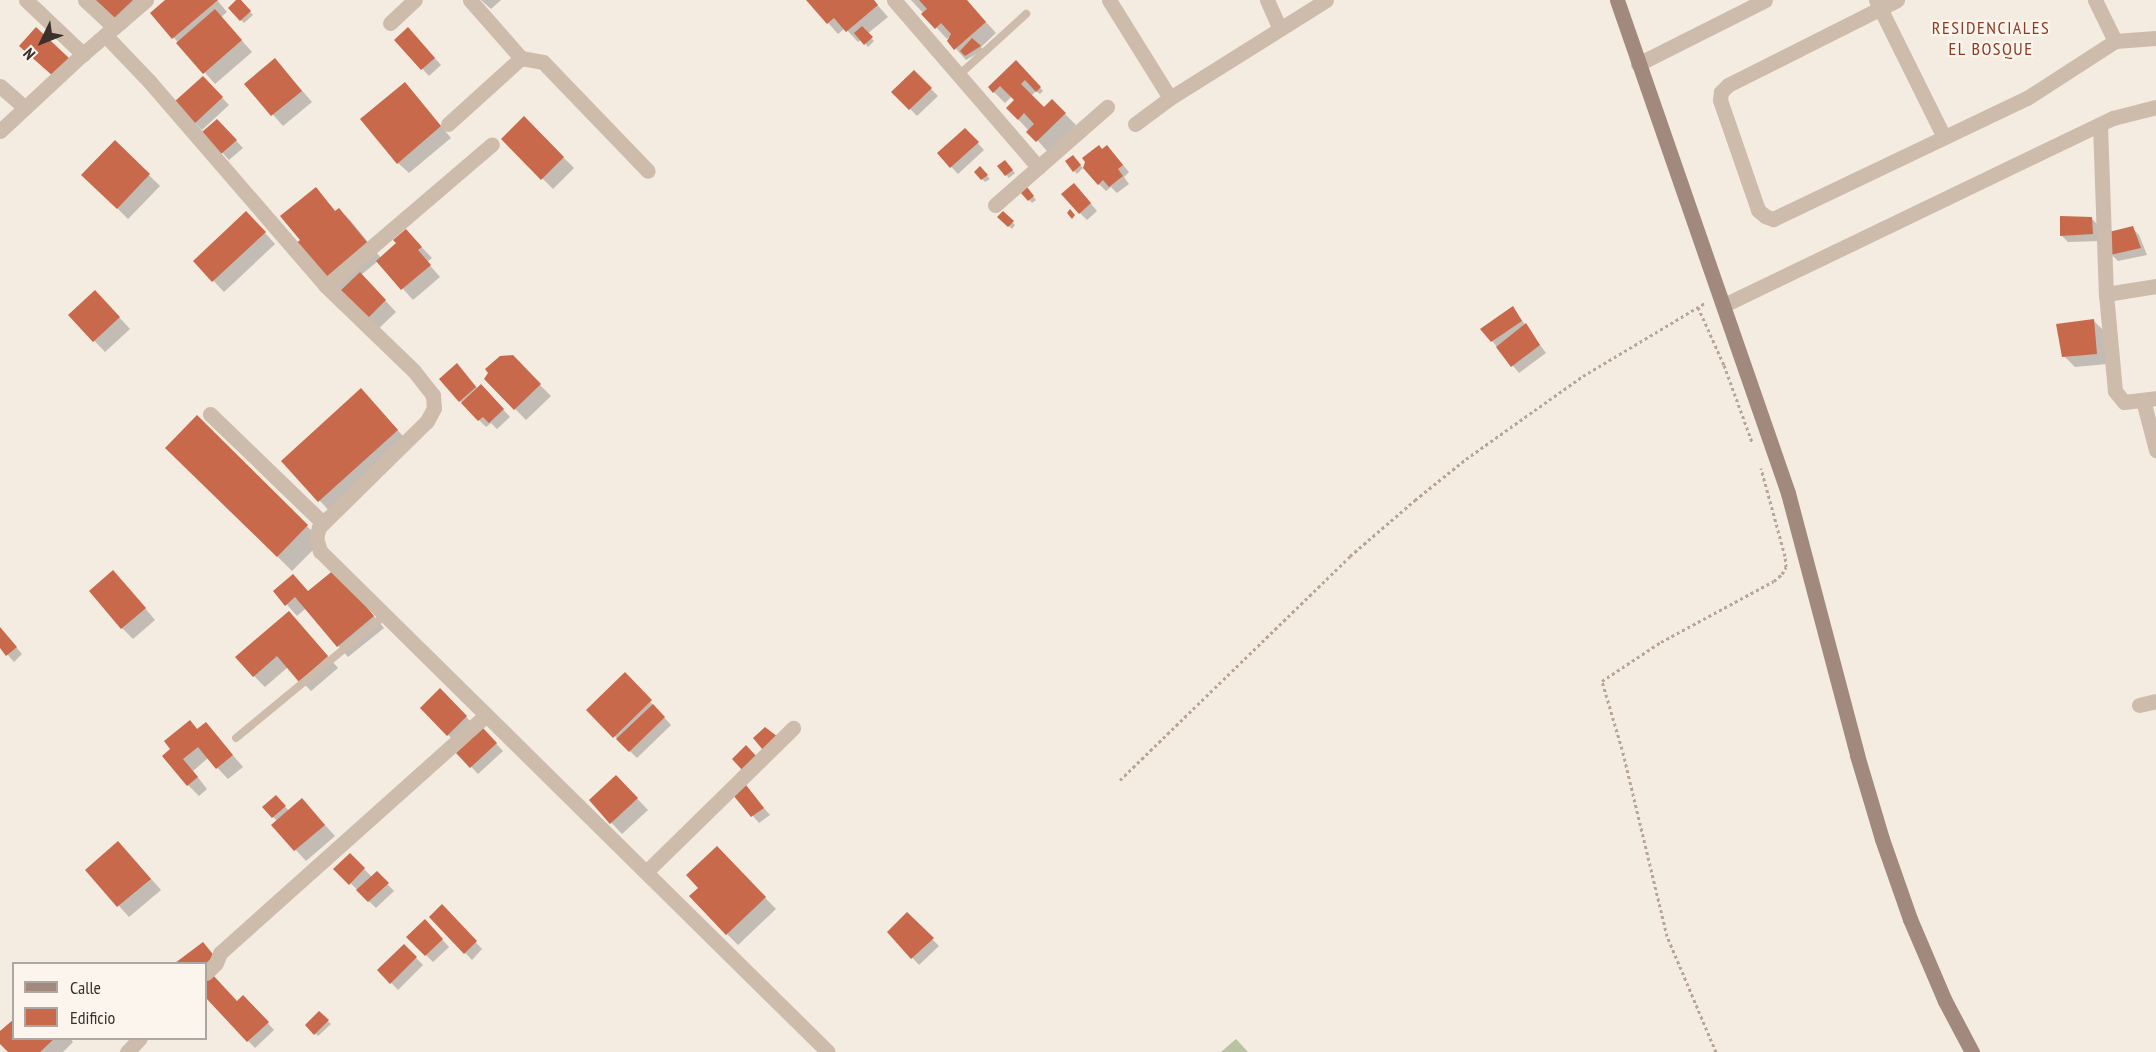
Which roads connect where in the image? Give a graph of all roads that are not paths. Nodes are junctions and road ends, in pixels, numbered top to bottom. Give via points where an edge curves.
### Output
1 (26, 0) edge
2 (85, 0) edge
3 (146, 0) edge
4 (415, 0) edge
5 (470, 0) edge
6 (894, 0) edge
7 (1109, 0) edge
8 (1267, 0) edge
9 (1326, 0) edge
10 (1617, 0) edge
11 (1765, 0) edge
12 (1897, 0) edge
13 (2095, 0) edge
14 (1878, 4) edge
15 (1026, 14) dead end
16 (390, 23) dead end
17 (1280, 27) junction
18 (110, 31) junction
19 (2156, 38) edge
20 (2115, 41) junction
21 (83, 54) junction
22 (521, 58) junction
23 (1638, 64) junction
24 (959, 75) junction
25 (0, 86) edge
26 (1170, 98) junction
27 (1107, 107) dead end
28 (2156, 107) edge
29 (25, 108) junction
30 (448, 124) dead end
31 (1135, 124) dead end
32 (2100, 125) junction
33 (0, 131) edge
34 (1944, 137) junction
35 (492, 144) dead end
36 (1038, 168) junction
37 (648, 171) dead end
38 (995, 205) dead end
39 (326, 286) junction
40 (2156, 286) edge
41 (2106, 294) junction
42 (1722, 300) junction
43 (2149, 399) edge
44 (210, 414) dead end
45 (2156, 450) edge
46 (322, 523) junction
47 (385, 615) junction
48 (2156, 701) edge
49 (2139, 705) dead end
50 (486, 715) junction
51 (793, 728) dead end
52 (236, 738) dead end
53 (646, 872) junction
54 (207, 972) edge
55 (138, 1040) edge
56 (127, 1052) edge
57 (828, 1052) edge
58 (1972, 1052) edge

1 - 21 street
2 - 18 street
3 - 18 street
4 - 16 street
5 - 22 street
6 - 24 street
7 - 26 street
8 - 17 street
9 - 17 street
10 - 23 street
11 - 23 street
12 - 14 street
13 - 20 street
14 - 34 street
14 - 34 street via 1721,92 1720,100 1758,210 1773,219
15 - 24 lane
17 - 26 street
18 - 21 street
18 - 39 street
19 - 20 street
20 - 34 street via 2027,98
21 - 29 street
22 - 30 street
22 - 37 street via 543,62
23 - 42 street
24 - 36 street
25 - 29 street
26 - 31 street
27 - 36 street
28 - 32 street
29 - 33 street
32 - 41 street
32 - 42 street
35 - 39 street
36 - 38 street
39 - 46 street via 414,371 434,402 427,421
40 - 41 street
41 - 43 street via 2115,392 2124,402
42 - 58 street via 1788,493 1882,839 1914,930
43 - 45 street
44 - 46 street
46 - 47 street via 316,538 320,551
47 - 50 street
47 - 52 lane
48 - 49 street
50 - 53 street
50 - 54 street via 220,953
51 - 53 street
53 - 57 street
55 - 56 street

